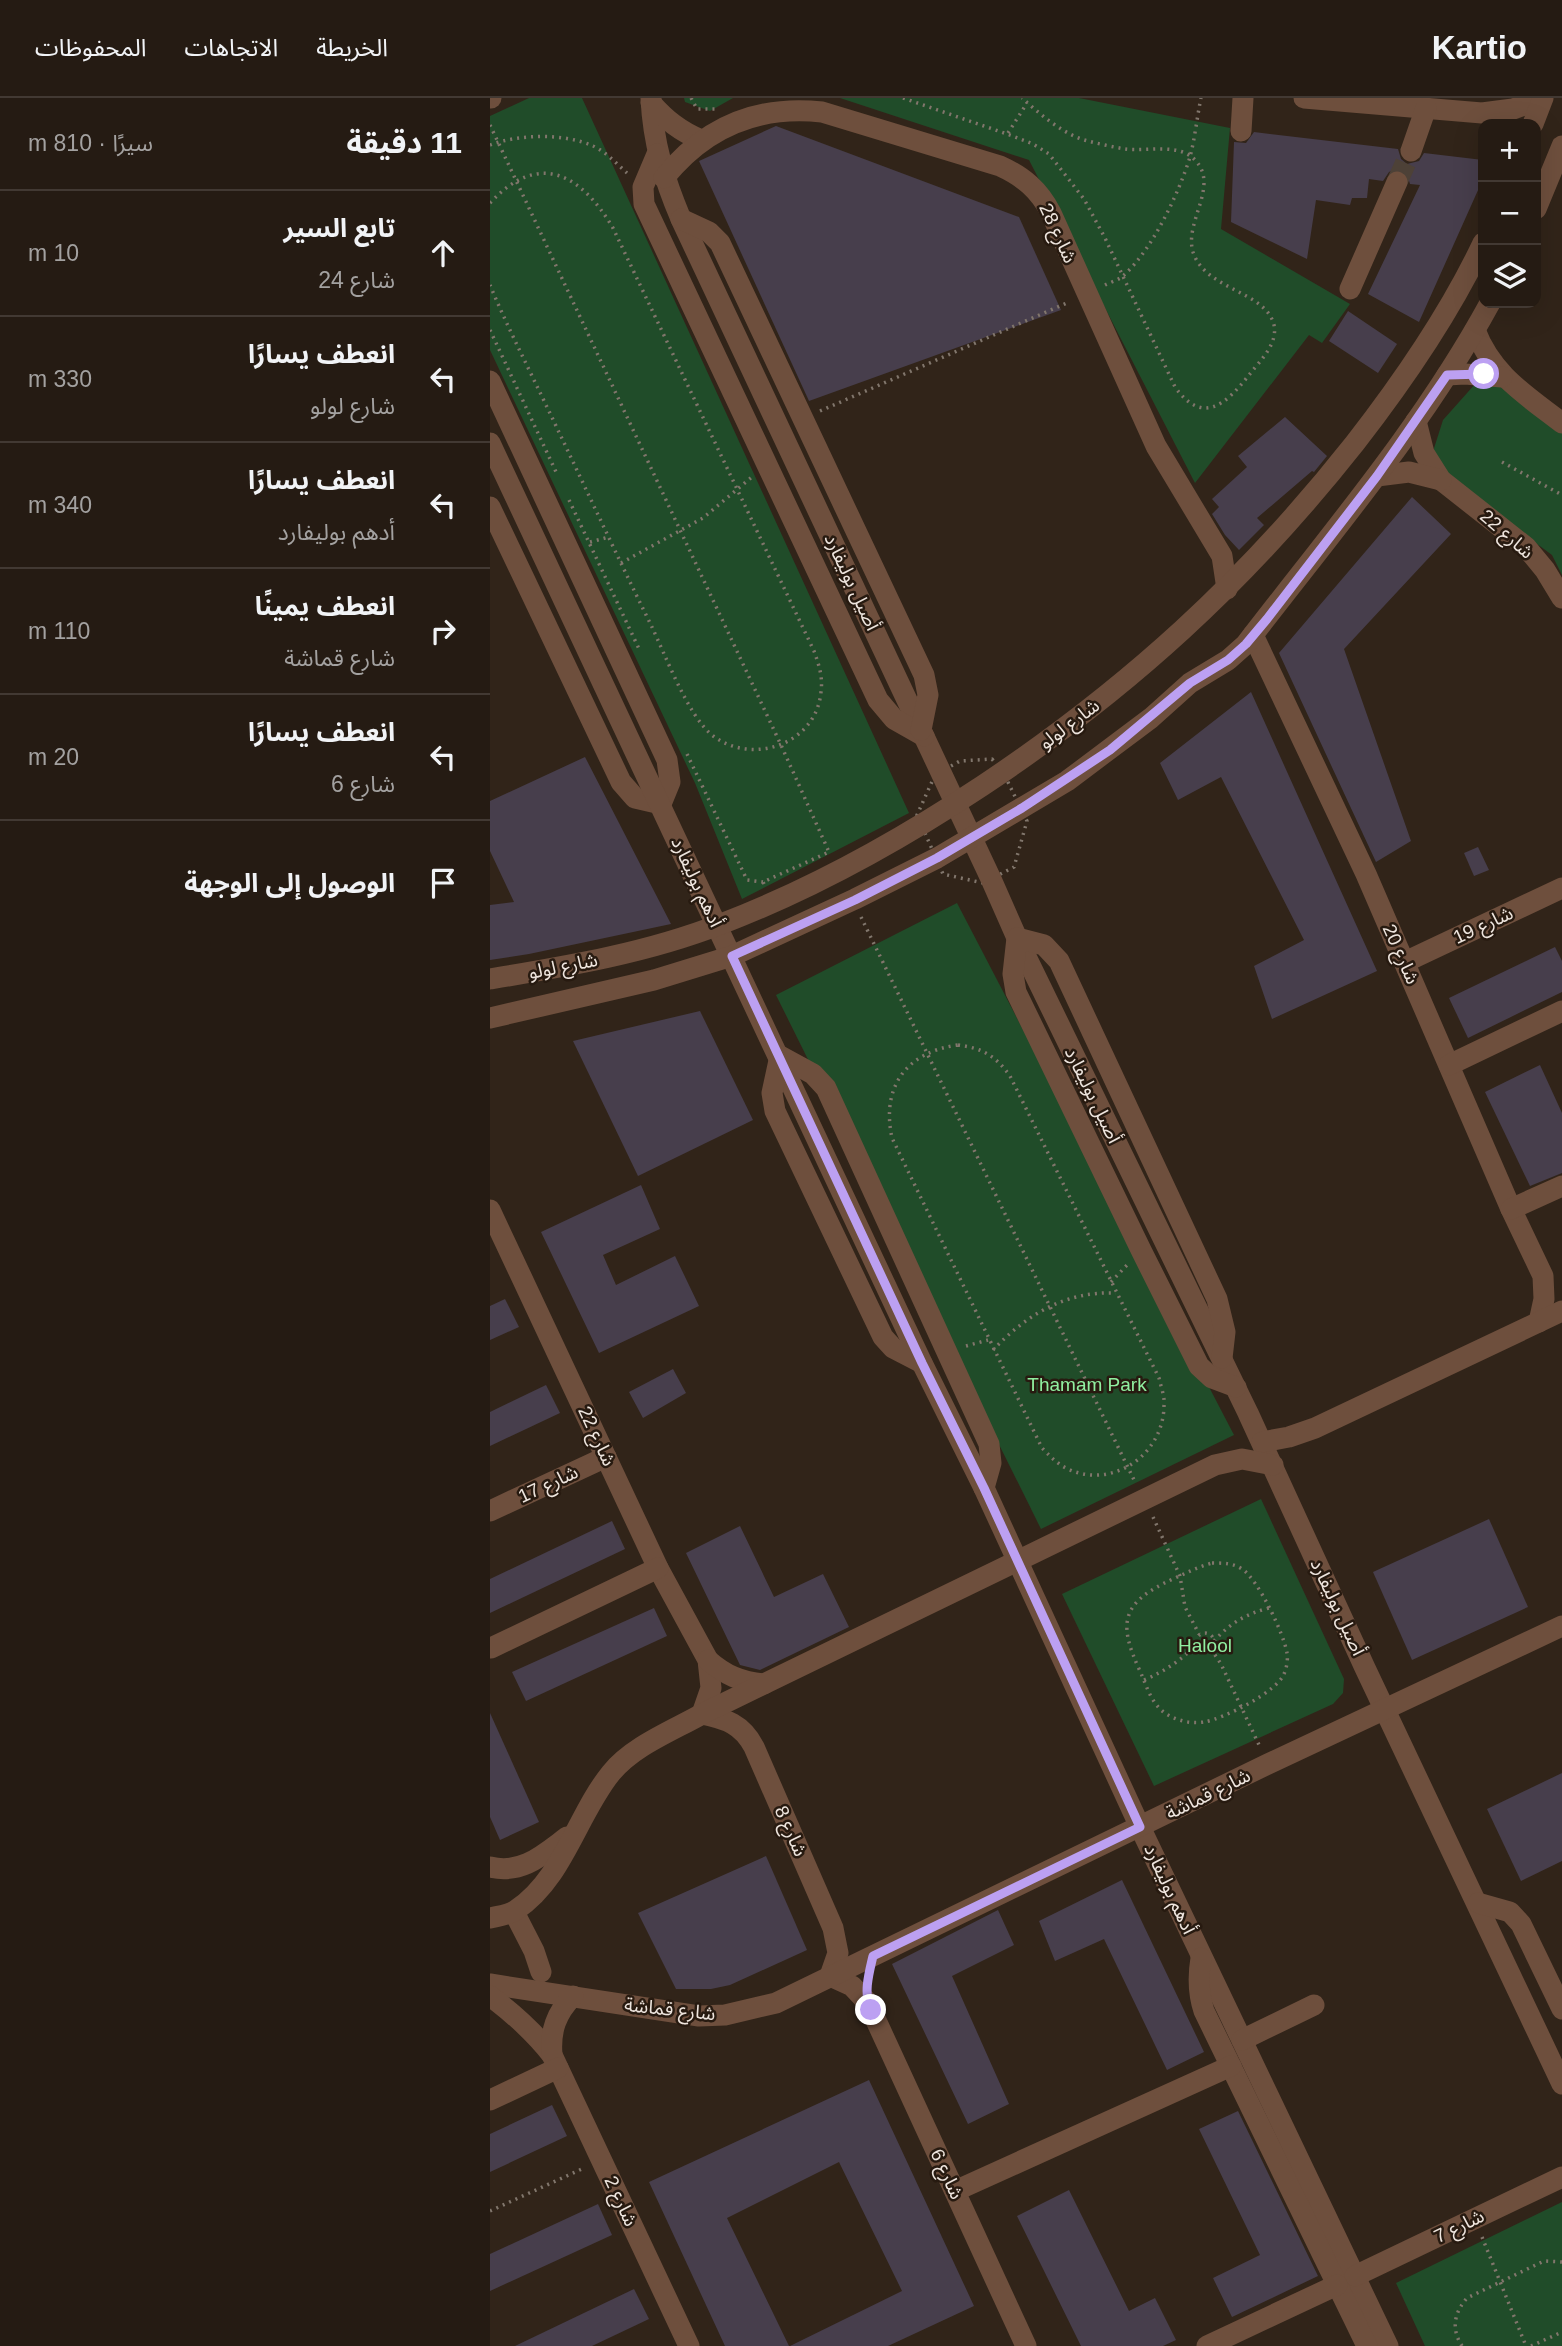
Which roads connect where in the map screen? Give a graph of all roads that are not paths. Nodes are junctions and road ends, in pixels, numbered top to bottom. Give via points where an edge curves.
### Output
1 (1243, 98) edge
2 (1304, 98) edge
3 (1542, 99) edge
4 (651, 100) edge
5 (1426, 108) junction
6 (1491, 119) edge
7 (1535, 119) edge
8 (1241, 131) dead end
9 (701, 140) junction
10 (1562, 146) edge
11 (1411, 151) tunnel mouth
12 (657, 154) junction
13 (664, 178) junction
14 (1397, 182) tunnel mouth
15 (1541, 197) edge
16 (681, 219) junction
17 (1482, 245) edge
18 (1350, 289) dead end
19 (1487, 308) edge
20 (1475, 330) junction
21 (1447, 375) junction
22 (1503, 377) junction
23 (490, 381) edge
24 (1416, 421) junction
25 (1562, 423) edge
26 (490, 443) edge
27 (1377, 476) junction
28 (1441, 480) junction
29 (490, 507) edge
30 (1222, 556) junction
31 (1257, 558) junction
32 (1227, 589) junction
33 (1562, 598) edge
34 (1253, 635) junction
35 (923, 733) junction
36 (661, 804) junction
37 (955, 804) junction
38 (971, 837) junction
39 (1562, 888) edge
40 (718, 925) junction
41 (1017, 938) junction
42 (732, 956) junction
43 (1405, 962) junction
44 (490, 979) edge
45 (1562, 1011) edge
46 (490, 1018) edge
47 (780, 1056) junction
48 (1449, 1065) junction
49 (1089, 1087) junction
50 (1123, 1099) junction
51 (1562, 1186) edge
52 (1511, 1209) junction
53 (490, 1210) edge
54 (1542, 1276) junction
55 (1562, 1289) edge
56 (1562, 1311) edge
57 (1539, 1322) junction
58 (1222, 1358) junction
59 (1236, 1387) junction
60 (1262, 1442) junction
61 (606, 1457) junction
62 (1272, 1465) junction
63 (984, 1488) junction
64 (490, 1511) edge
65 (1018, 1562) junction
66 (658, 1568) junction
67 (1562, 1626) edge
68 (491, 1648) edge
69 (708, 1660) junction
70 (764, 1684) junction
71 (1385, 1709) junction
72 (702, 1714) junction
73 (1140, 1827) junction
74 (575, 1832) junction
75 (490, 1867) edge
76 (1478, 1903) junction
77 (514, 1912) junction
78 (490, 1918) edge
79 (873, 1956) junction
80 (1202, 1956) junction
81 (541, 1972) dead end
82 (830, 1976) junction
83 (490, 1984) edge
84 (490, 1996) edge
85 (573, 1996) junction
86 (1559, 1997) edge
87 (868, 2003) junction
88 (1314, 2005) dead end
89 (1242, 2040) junction
90 (555, 2062) junction
91 (1231, 2067) junction
92 (1562, 2083) edge
93 (490, 2100) edge
94 (1300, 2161) junction
95 (1562, 2177) edge
96 (955, 2191) junction
97 (1295, 2198) junction
98 (1346, 2280) junction
99 (689, 2346) edge
100 (1026, 2346) edge
101 (1207, 2346) edge
102 (1367, 2346) edge
103 (1388, 2346) edge

1 - 8 street
2 - 5 street
3 - 6 street
3 - 7 street
4 - 9 street via 665,119
4 - 12 street, أصيل بوليفارد
5 - 6 street
5 - 11 street
9 - 13 street, شارع 28
9 - 30 street, شارع 28 via 765,113 822,112 1000,166 1031,184 1043,198 1156,446
10 - 15 street
12 - 13 street, أصيل بوليفارد
12 - 35 street via 643,187 644,204 878,700 894,719
13 - 16 street, أصيل بوليفارد
14 - 18 street
16 - 35 street, أصيل بوليفارد
16 - 35 street via 709,232 720,243 803,419 926,681
17 - 31 street, شارع لولو via 1401,382
19 - 20 street, شارع لولو
20 - 21 street, شارع لولو
20 - 22 street
21 - 22 street
21 - 24 street, شارع لولو
22 - 25 street
23 - 36 street via 667,760 670,782
24 - 27 street, شارع لولو
24 - 28 street, شارع 22 via 1424,453
26 - 36 street, أدهم بوليفارد
27 - 28 street, شارع 22 via 1409,472
27 - 34 street, شارع لولو
28 - 33 street, شارع 22 via 1526,547
29 - 36 street via 621,782 635,798
30 - 31 street
30 - 32 street, شارع 28
31 - 32 street, شارع لولو
32 - 37 street, شارع لولو via 1121,684
34 - 38 street, شارع لولو via 1228,660 1190,683 1067,781
34 - 43 street, شارع 20
35 - 37 street, أصيل بوليفارد
36 - 40 street, أدهم بوليفارد
37 - 38 street, أصيل بوليفارد
37 - 40 street, شارع لولو via 881,850
38 - 41 street, أصيل بوليفارد
38 - 42 street, شارع لولو via 855,900
39 - 43 street, شارع 19
40 - 42 street, أدهم بوليفارد
40 - 44 street, شارع لولو via 624,954
41 - 49 street, أصيل بوليفارد
41 - 50 street via 1044,945 1055,955
41 - 59 street via 1016,992 1135,1238 1199,1366 1212,1378
42 - 46 street, شارع لولو via 654,980
42 - 47 street, أدهم بوليفارد
43 - 48 street, شارع 20
45 - 48 street
47 - 63 street, أدهم بوليفارد
47 - 63 street via 813,1074 826,1088 989,1444 991,1463
48 - 52 street, شارع 20
49 - 50 street
49 - 58 street, أصيل بوليفارد
50 - 58 street via 1217,1299 1225,1332
51 - 52 street
52 - 54 street, شارع 20
53 - 61 street, شارع 22
54 - 55 street
54 - 57 street, شارع 20
56 - 57 street
57 - 60 street via 1315,1428
58 - 59 street, أصيل بوليفارد
59 - 60 street, أصيل بوليفارد
60 - 62 street, أصيل بوليفارد
61 - 64 street, شارع 17
61 - 66 street, شارع 22
62 - 65 street via 1229,1460
62 - 71 street, أصيل بوليفارد
63 - 65 street, أدهم بوليفارد
65 - 70 street
65 - 73 street, أدهم بوليفارد
66 - 68 street
66 - 69 street, شارع 22
67 - 71 street, شارع قماشة
69 - 70 street, شارع 22 via 734,1678
69 - 72 street, شارع 22 via 711,1688
70 - 72 street
71 - 73 street, شارع قماشة
71 - 76 street, أصيل بوليفارد
72 - 74 street via 612,1772
72 - 82 street, شارع 8 via 734,1723 754,1746 833,1928 838,1953
73 - 79 street, شارع قماشة
73 - 80 street, أدهم بوليفارد
74 - 75 street via 531,1863
74 - 77 street via 550,1875
76 - 86 street via 1516,1918
76 - 92 street, أصيل بوليفارد
77 - 78 street
77 - 81 street
79 - 82 street, شارع قماشة
79 - 87 street, شارع 6
80 - 89 street, أدهم بوليفارد
80 - 91 street via 1199,1996
82 - 85 street, شارع قماشة via 775,2003 725,2015 673,2013
82 - 87 street, شارع 6 via 852,1986
83 - 85 street, شارع قماشة
84 - 90 street, شارع 2 via 526,2025
85 - 90 street via 552,2029
87 - 96 street, شارع 6
88 - 89 street
89 - 94 street, أدهم بوليفارد
90 - 93 street
90 - 99 street, شارع 2
91 - 96 street
91 - 97 street
94 - 97 street
94 - 98 street, أدهم بوليفارد
95 - 98 street, شارع 7
96 - 100 street, شارع 6
97 - 98 street
98 - 101 street, شارع 7
98 - 102 street
98 - 103 street, أدهم بوليفارد

